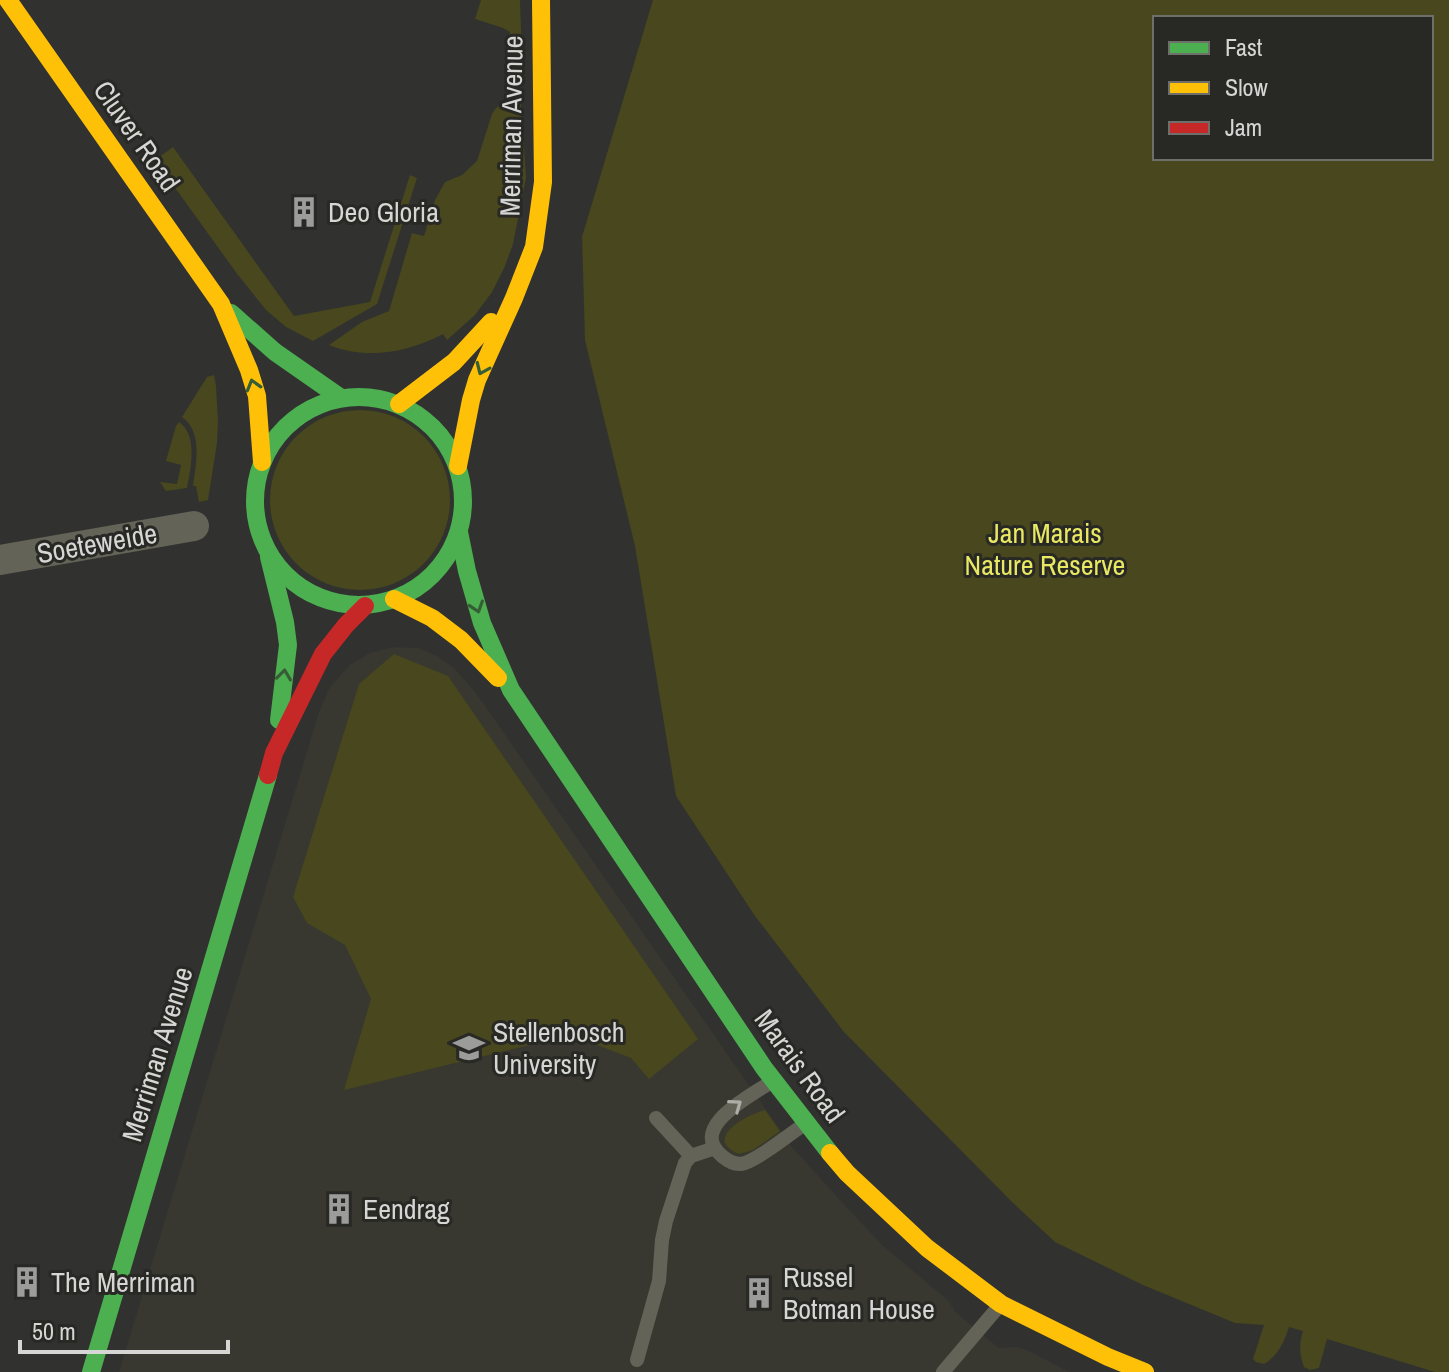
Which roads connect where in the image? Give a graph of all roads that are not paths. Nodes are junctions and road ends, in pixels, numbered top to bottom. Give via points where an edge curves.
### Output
1 (8, 0) edge
2 (541, 0) edge
3 (514, 298) junction
4 (221, 304) junction
5 (341, 398) junction
6 (399, 404) junction
7 (262, 462) junction
8 (458, 466) junction
9 (194, 526) dead end
10 (459, 532) junction
11 (268, 553) junction
12 (0, 560) edge
13 (394, 599) junction
14 (365, 606) junction
15 (511, 690) junction
16 (274, 753) junction
17 (772, 1081) junction
18 (656, 1118) dead end
19 (806, 1124) junction
20 (715, 1148) junction
21 (691, 1156) junction
22 (1001, 1304) junction
23 (637, 1360) dead end
24 (946, 1371) edge
25 (91, 1372) edge
26 (1145, 1372) edge

1 - 4 street, Cluver Road
2 - 3 street, Merriman Avenue via 543,182 534,247
3 - 6 street, Merriman Avenue via 454,362
3 -> 8 street, Merriman Avenue via 477,380
4 - 5 street, Cluver Road via 275,352
7 -> 4 street, Cluver Road via 257,396
5 - 6 street via 380,398
5 - 7 street via 320,404 285,427
6 - 8 street via 435,429
7 - 11 street via 255,508
8 - 10 street via 463,499
9 - 12 street, Soeteweide
10 - 13 street via 434,573
10 -> 15 street, Marais Road via 482,623
11 - 14 street via 299,587 319,598
16 -> 11 street, Merriman Avenue via 288,645
13 - 14 street
13 - 15 street, Marais Road via 461,640
14 - 16 street, Merriman Avenue via 323,654
15 - 17 street, Marais Road
16 - 25 street, Merriman Avenue
17 - 19 street, Marais Road
20 -> 17 lane via 716,1122
18 - 21 lane
19 - 20 lane via 739,1165
19 - 22 street, Marais Road via 847,1173 927,1248
20 - 21 lane
21 - 23 lane via 666,1221 659,1281
22 - 24 lane
22 - 26 street, Marais Road

